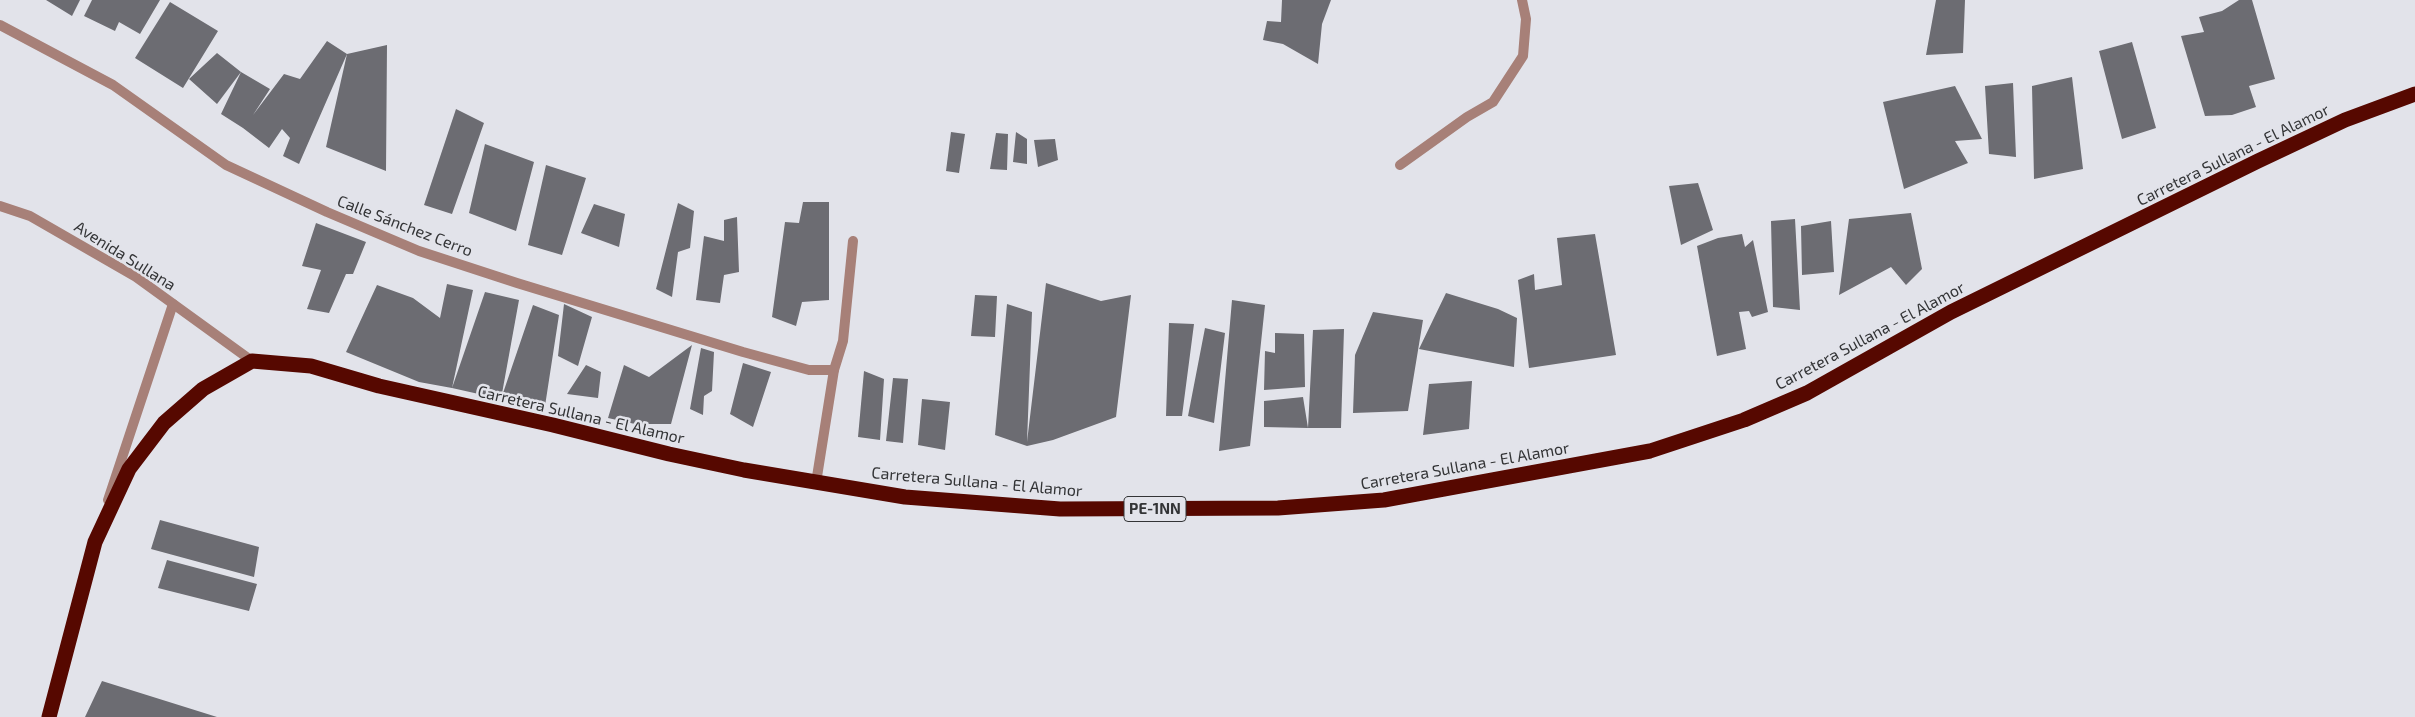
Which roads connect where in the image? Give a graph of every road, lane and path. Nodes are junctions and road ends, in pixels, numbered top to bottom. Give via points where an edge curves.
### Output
1 (1522, 0) edge
2 (0, 25) edge
3 (2415, 94) edge
4 (1400, 165) dead end
5 (0, 206) edge
6 (853, 241) dead end
7 (173, 304) junction
8 (252, 361) junction
9 (834, 370) junction
10 (816, 482) junction
11 (95, 542) junction
12 (49, 717) edge

1 - 4 street via 1526,19 1523,56 1493,102
2 - 9 street, Calle Sánchez Cerro via 113,85 226,165 410,247 744,352 809,370
3 - 10 highway, Carretera Sullana - El Alamor / PE-1NN via 2345,120 2241,169 1951,312 1807,393 1744,420 1650,450 1384,500 1278,508 1060,509 905,497
5 - 7 street, Avenida Sullana via 30,216 136,277
6 - 9 street via 843,341
7 - 8 street, Avenida Sullana
7 - 11 street
8 - 10 highway, Carretera Sullana - El Alamor / PE-1NN via 311,366 388,388 669,454
8 - 11 highway via 202,389 164,423 129,469
9 - 10 street
11 - 12 highway

